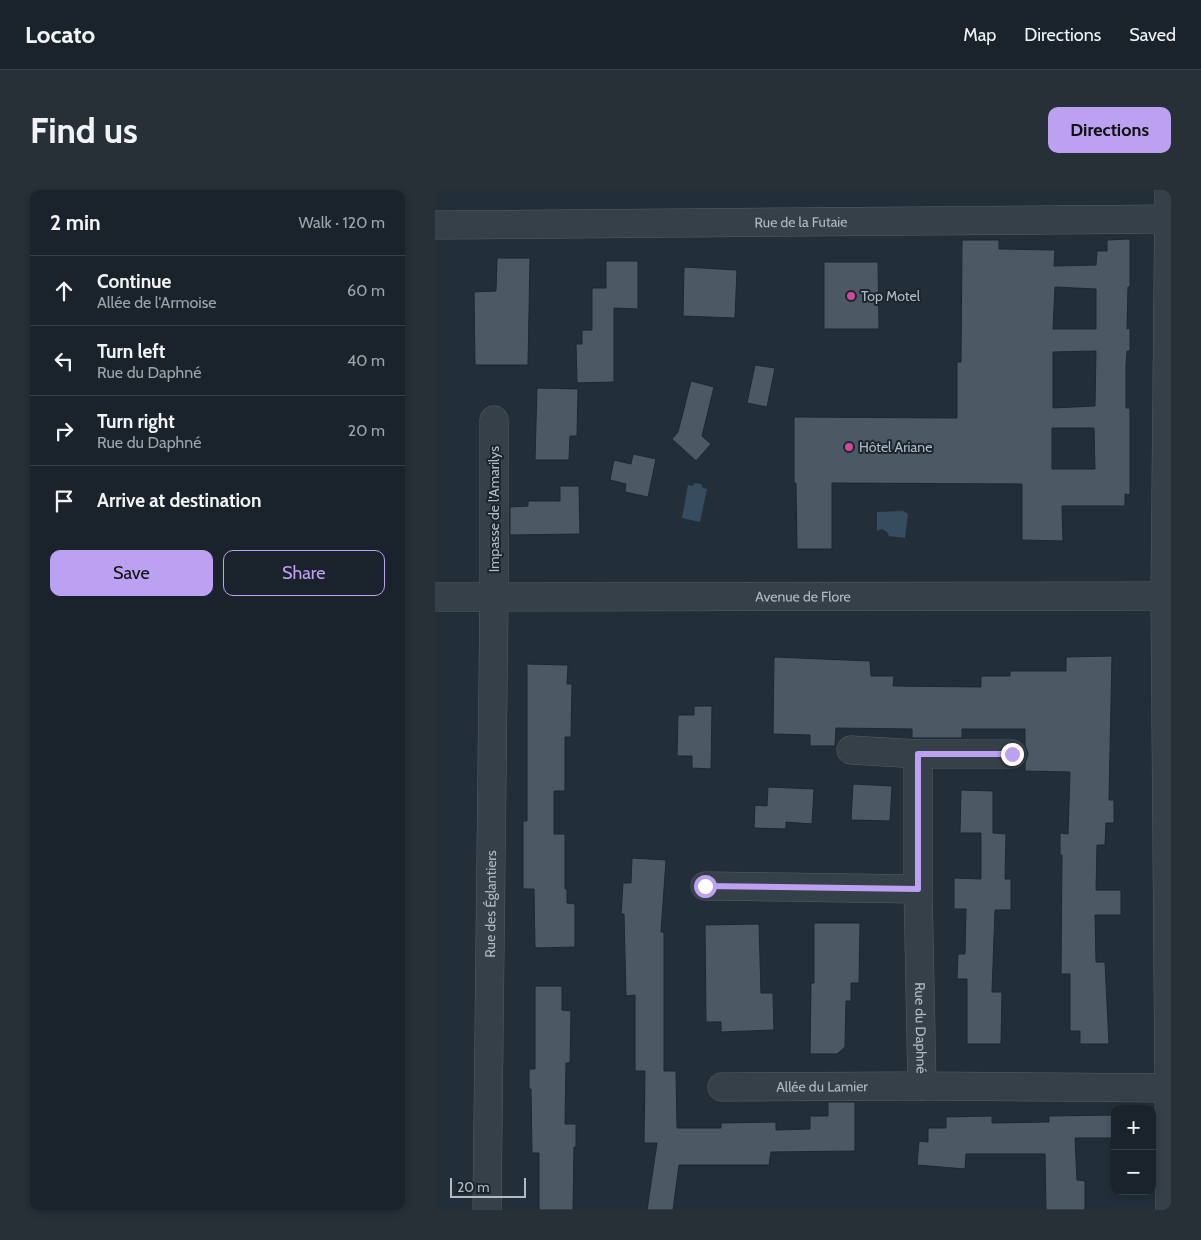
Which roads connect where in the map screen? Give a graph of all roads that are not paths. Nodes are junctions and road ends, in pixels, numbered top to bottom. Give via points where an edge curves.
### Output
1 (1169, 190) edge
2 (1169, 219) junction
3 (435, 224) edge
4 (494, 420) dead end
5 (1169, 468) edge
6 (1168, 596) edge
7 (435, 597) edge
8 (494, 598) junction
9 (1169, 704) edge
10 (851, 750) dead end
11 (918, 754) junction
12 (1012, 754) dead end
13 (705, 886) dead end
14 (918, 889) junction
15 (922, 1086) junction
16 (722, 1087) dead end
17 (1170, 1088) edge
18 (487, 1210) edge
19 (1170, 1210) edge

1 - 2 street
2 - 3 street, Rue de la Futaie
2 - 5 street
4 - 8 street, Impasse de l'Amarilys
5 - 6 street
6 - 8 street, Avenue de Flore
6 - 9 street
7 - 8 street, Avenue de Flore
8 - 18 street, Rue des Églantiers
9 - 17 street
10 - 11 street
11 - 12 street
11 - 14 street, Rue du Daphné
13 - 14 street
14 - 15 street, Rue du Daphné
15 - 16 street, Allée du Lamier
15 - 17 street, Rue du Daphné
17 - 19 street

